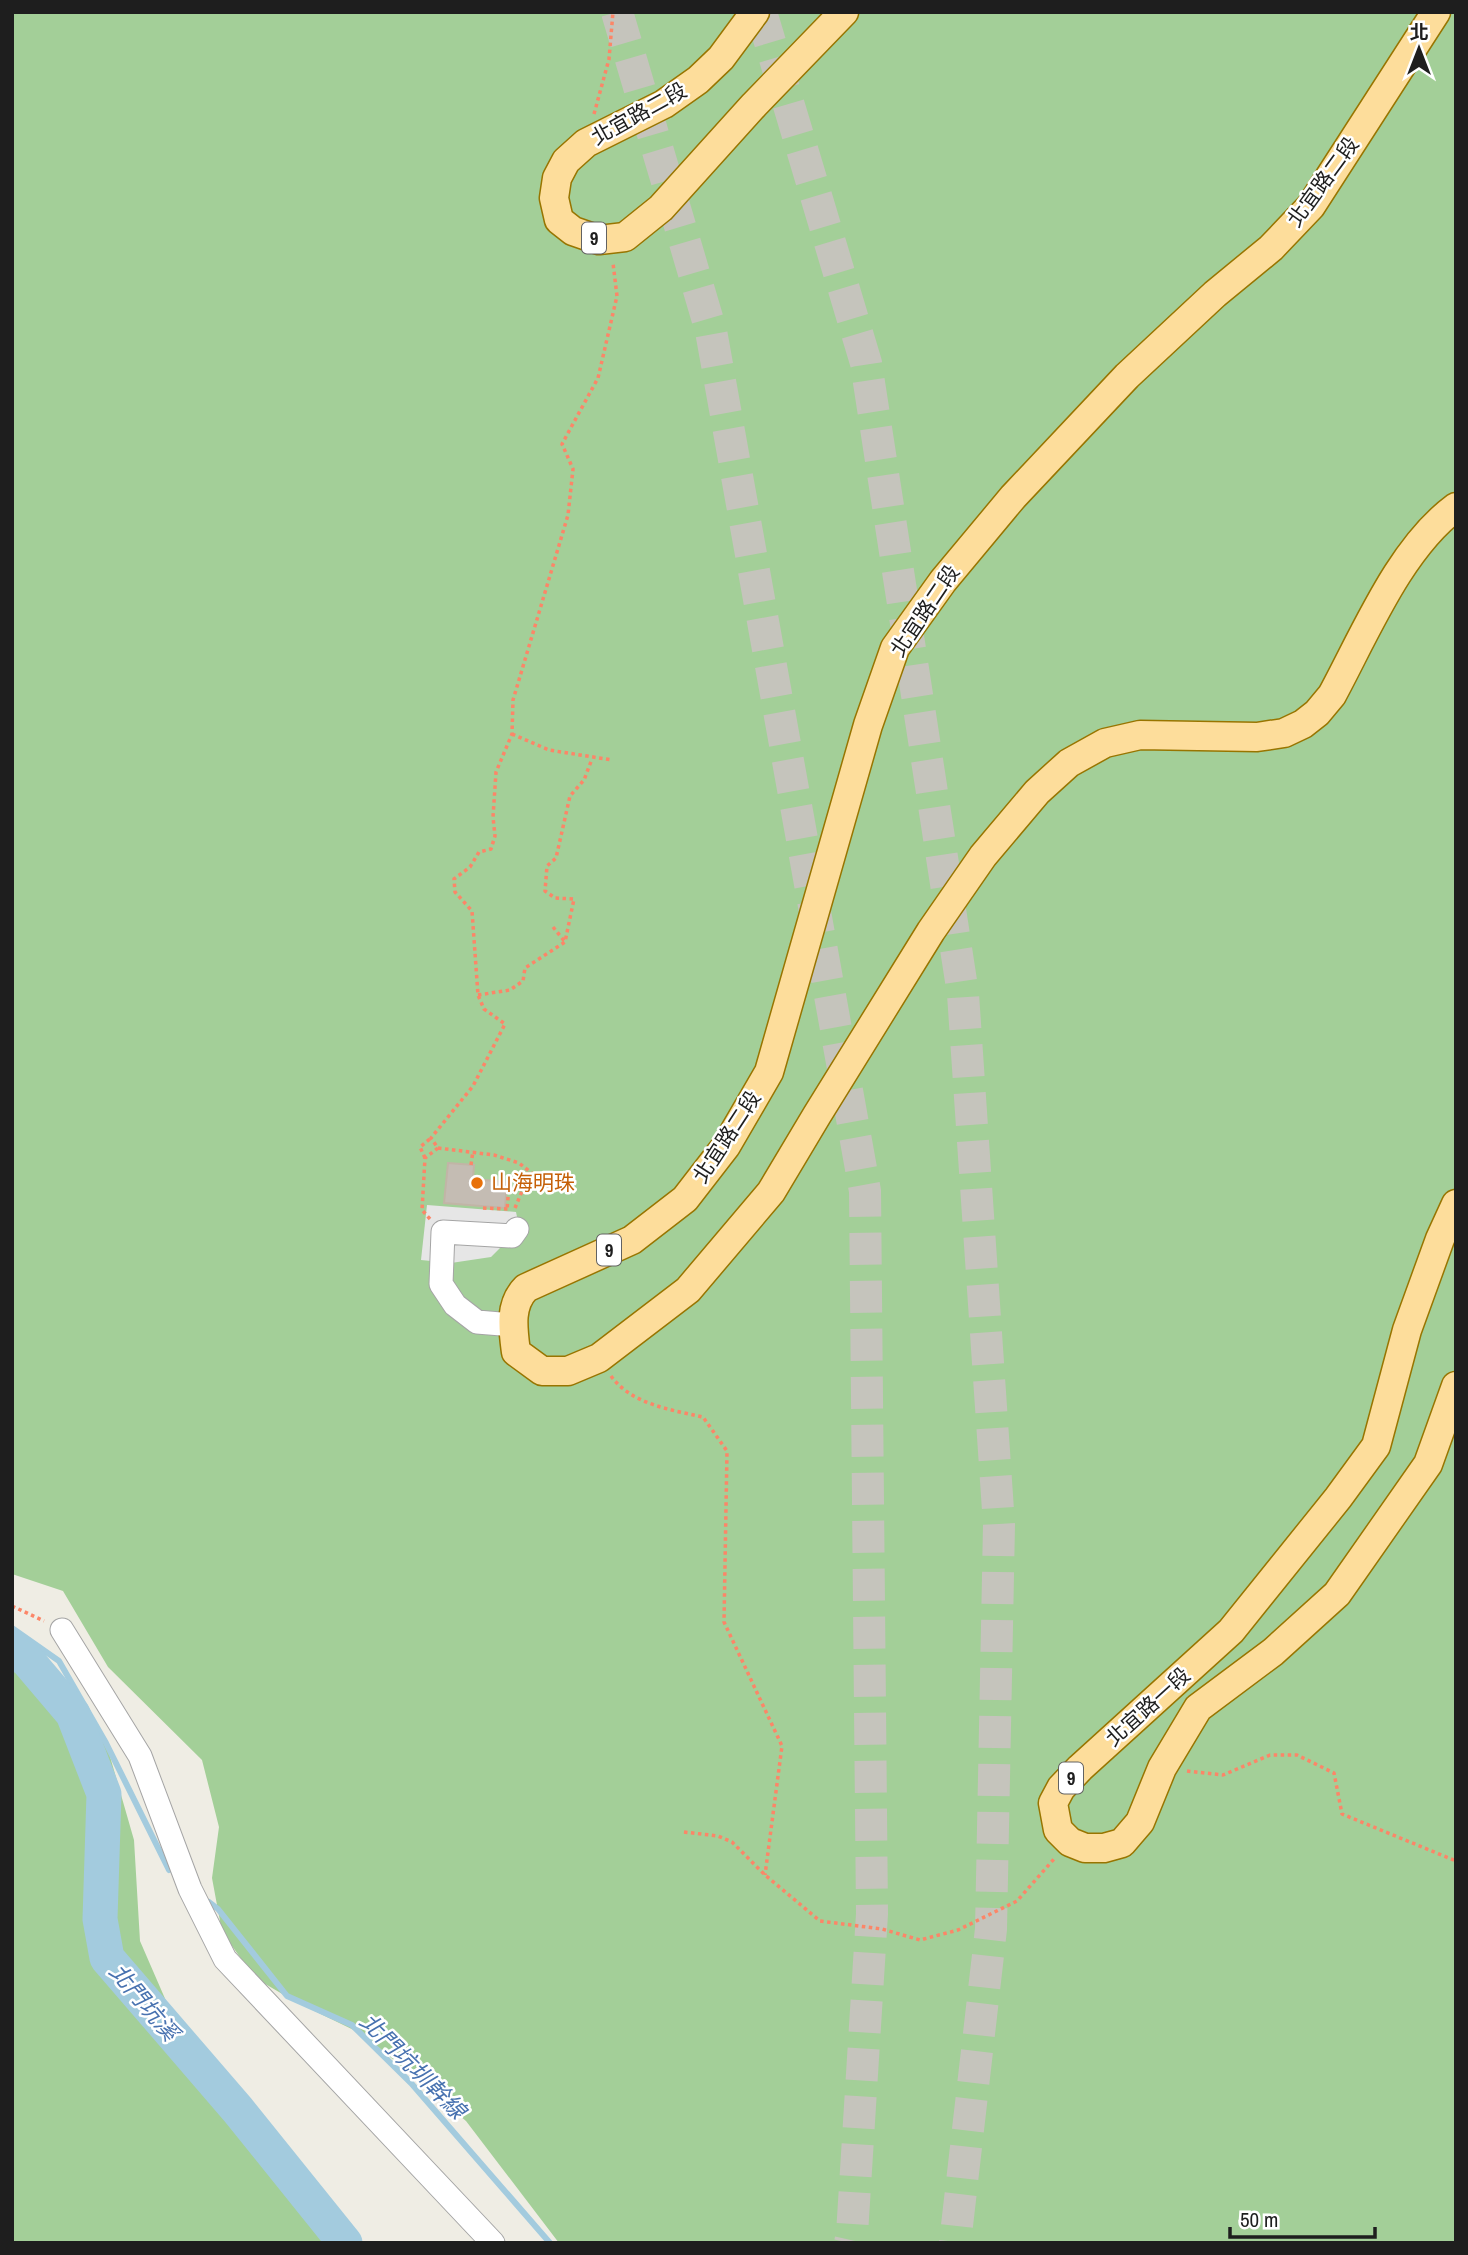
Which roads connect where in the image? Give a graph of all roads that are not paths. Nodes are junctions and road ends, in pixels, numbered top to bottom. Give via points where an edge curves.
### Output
1 (755, 12) edge
2 (844, 12) edge
3 (1436, 12) edge
4 (1456, 507) edge
5 (1456, 1205) edge
6 (513, 1216) road end
7 (513, 1325) junction
8 (1456, 1386) edge
9 (62, 1630) road end
10 (493, 2243) edge

1 - 2 main road, 北宜路二段 / 9 via 698,80 664,104 586,143 566,161 554,198 559,220 598,240 625,237 661,208
3 - 7 main road, 北宜路二段 / 9 via 1311,205 1271,248 1215,293 1127,376 1013,497 895,648 868,725 769,1072 726,1146 685,1199 632,1240 526,1288 516,1298
4 - 7 main road via 1405,560 1332,695 1303,724 1284,733 1256,737 1140,735 1105,743 1069,763 1037,792 983,856 931,930 771,1192 688,1290 599,1358 568,1371 542,1371 516,1352
5 - 8 main road, 北宜路一段 / 9 via 1407,1329 1376,1446 1231,1631 1061,1788 1053,1803 1054,1816 1058,1830 1070,1842 1086,1848 1122,1843 1140,1822 1162,1768 1198,1708 1273,1652 1337,1594 1428,1464
6 - 7 lane via 512,1236 443,1232 441,1284 455,1305 477,1322
9 - 10 lane via 140,1756 190,1889 225,1959

